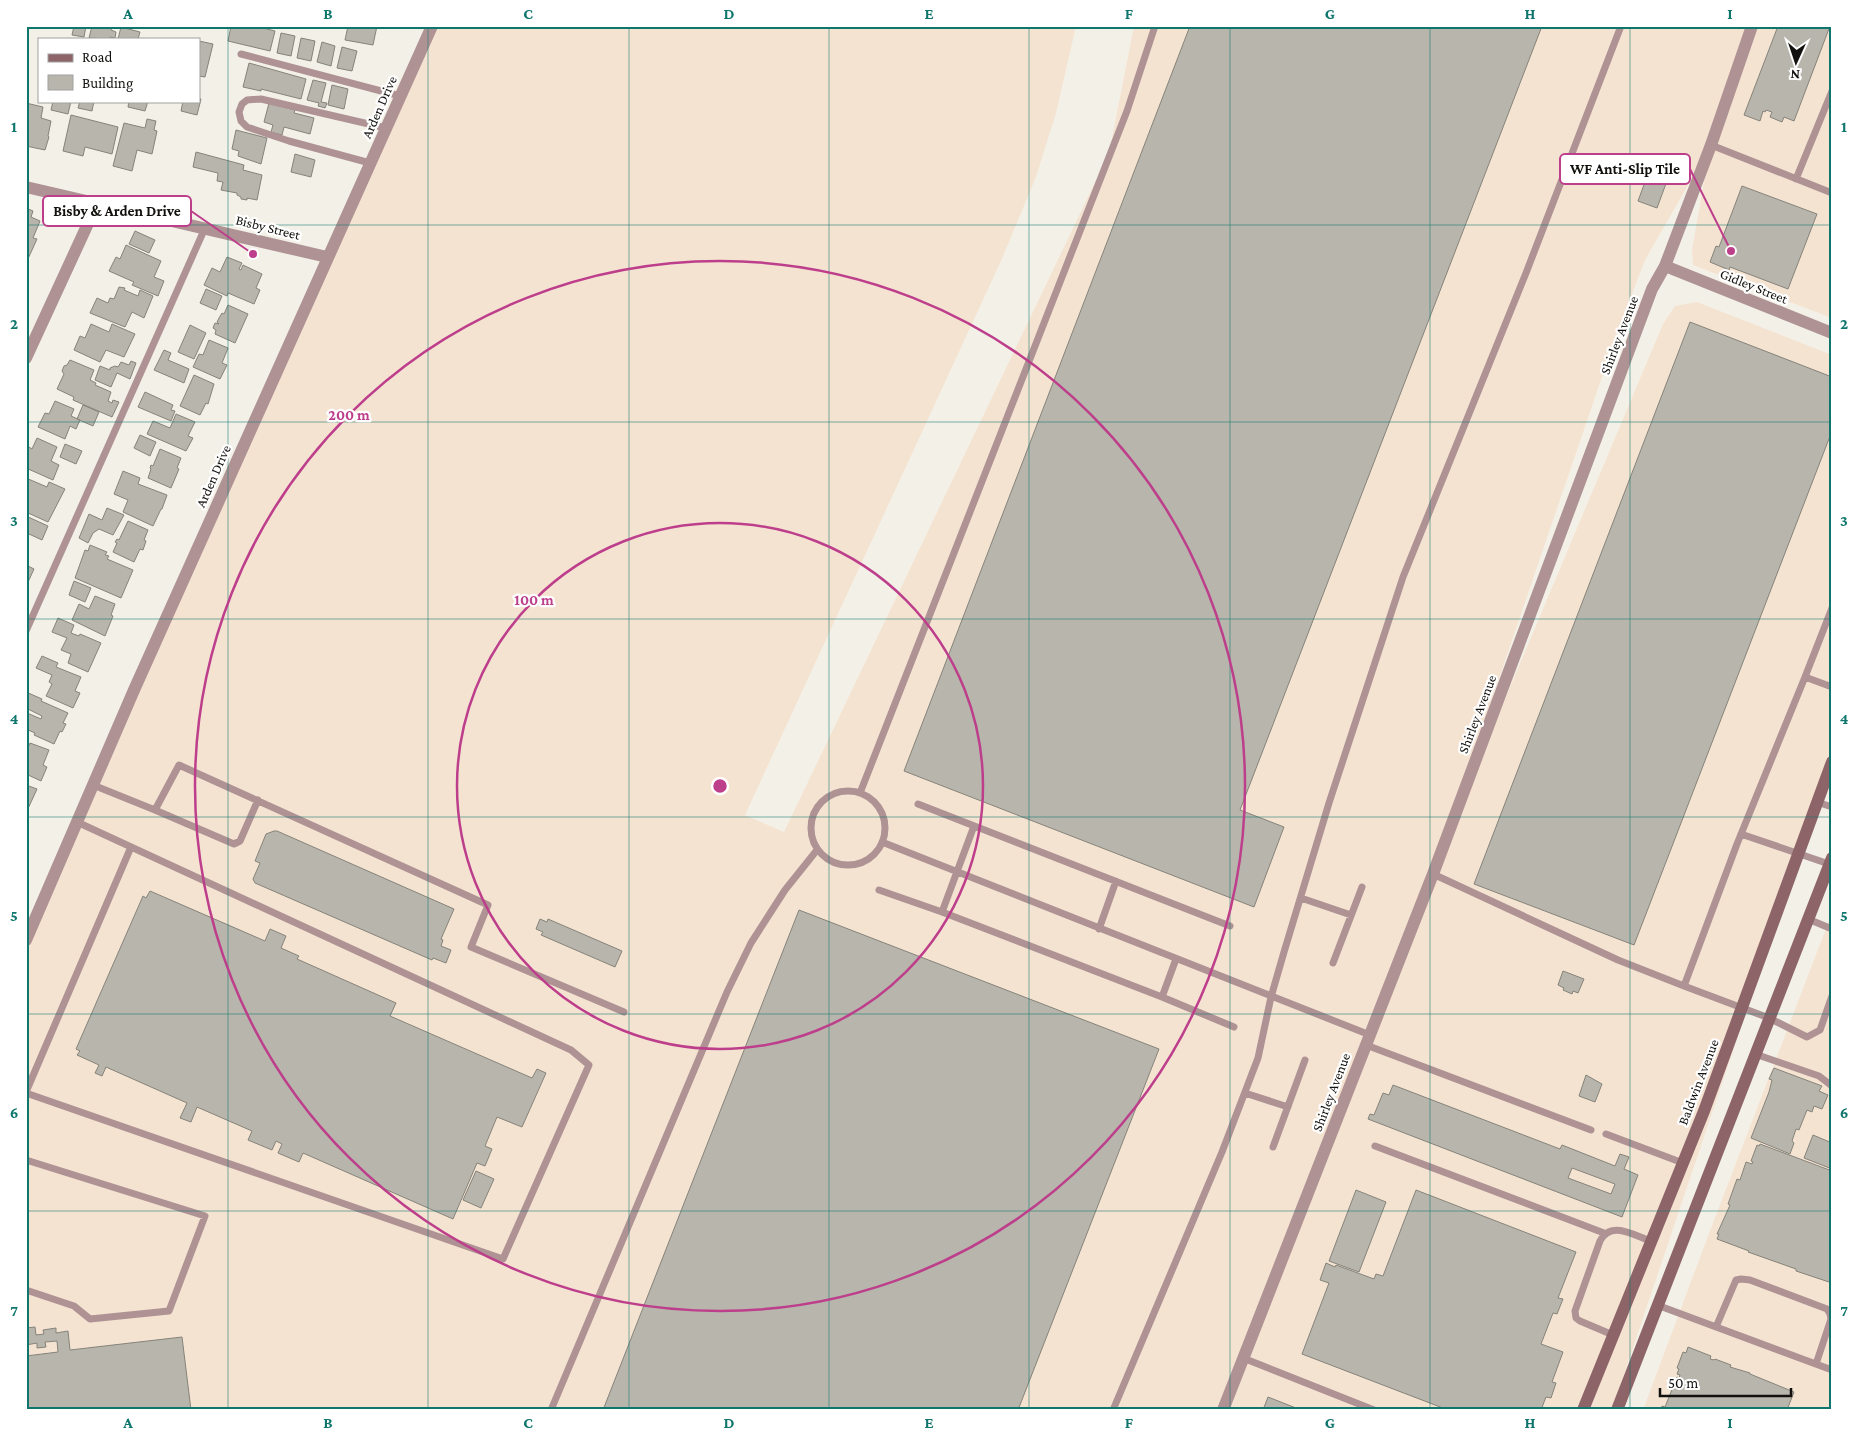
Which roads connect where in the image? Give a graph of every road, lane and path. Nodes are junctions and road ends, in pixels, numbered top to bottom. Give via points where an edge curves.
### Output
1 (432, 26) edge
2 (1155, 26) edge
3 (1622, 26) edge
4 (1752, 26) edge
5 (241, 54) dead end
6 (1832, 91) edge
7 (400, 96) junction
8 (386, 128) junction
9 (1710, 146) junction
10 (370, 163) junction
11 (1796, 179) junction
12 (26, 188) edge
13 (1832, 193) edge
14 (97, 204) junction
15 (205, 228) junction
16 (327, 257) junction
17 (1665, 266) junction
18 (1832, 333) edge
19 (26, 358) edge
20 (1832, 608) edge
21 (26, 631) edge
22 (1806, 677) junction
23 (1832, 687) edge
24 (1832, 762) edge
25 (93, 785) junction
26 (860, 793) junction
27 (258, 800) junction
28 (1817, 802) junction
29 (918, 804) dead end
30 (1832, 807) edge
31 (156, 810) junction
32 (77, 822) junction
33 (974, 826) junction
34 (1741, 834) junction
35 (882, 842) junction
36 (131, 847) junction
37 (817, 850) junction
38 (1798, 854) junction
39 (1831, 861) edge
40 (958, 872) junction
41 (1433, 874) junction
42 (1116, 881) junction
43 (1362, 887) dead end
44 (879, 890) dead end
45 (1301, 898) junction
46 (942, 912) junction
47 (1351, 916) junction
48 (1808, 919) junction
49 (1230, 926) dead end
50 (1099, 929) junction
51 (1832, 929) edge
52 (26, 940) edge
53 (1176, 959) junction
54 (1333, 964) dead end
55 (1684, 986) junction
56 (1162, 996) junction
57 (1832, 996) edge
58 (1271, 997) junction
59 (1742, 1008) junction
60 (624, 1012) dead end
61 (1769, 1018) junction
62 (1234, 1028) dead end
63 (1368, 1040) junction
64 (1755, 1054) junction
65 (1306, 1060) dead end
66 (1832, 1086) edge
67 (26, 1092) edge
68 (1245, 1093) junction
69 (1288, 1107) junction
70 (1591, 1130) dead end
71 (1606, 1134) dead end
72 (1375, 1146) dead end
73 (1273, 1147) dead end
74 (26, 1160) edge
75 (1683, 1163) junction
76 (1604, 1233) junction
77 (1651, 1241) junction
78 (26, 1290) edge
79 (1657, 1305) junction
80 (1716, 1327) junction
81 (1613, 1335) junction
82 (1243, 1358) junction
83 (1816, 1364) junction
84 (1832, 1370) edge
85 (551, 1410) edge
86 (1113, 1410) edge
87 (1223, 1410) edge
88 (1374, 1410) edge
89 (1584, 1410) edge
90 (1616, 1410) edge

1 - 7 street, Arden Drive
2 - 26 lane via 1127,111
3 - 45 lane via 1403,577
4 - 9 street, Shirley Avenue
5 - 7 lane
6 - 11 lane
7 - 8 street, Arden Drive
8 - 10 street, Arden Drive
8 - 10 lane via 261,99 246,100 242,104 239,112 247,127
9 - 11 lane
9 - 17 street, Shirley Avenue
10 - 16 street, Arden Drive
11 - 13 lane
12 - 14 street, Bisby Street
14 - 15 street, Bisby Street
14 - 19 street
15 - 16 street, Bisby Street
15 - 21 lane
16 - 25 street, Arden Drive
17 - 18 street, Gidley Street
17 - 41 street, Shirley Avenue via 1652,288
20 - 22 lane
22 - 23 lane
22 - 34 lane
24 - 28 main road, Baldwin Avenue
25 - 31 lane
25 - 32 street, Arden Drive
26 - 35 lane via 875,802 882,812 886,824
26 - 37 lane via 840,791 819,803 810,826
27 - 31 lane via 240,841 234,844
27 - 31 lane via 179,765
27 - 60 lane via 488,905 472,947
28 - 30 lane
28 - 38 main road, Baldwin Avenue
29 - 33 lane
32 - 36 lane
32 - 52 street, Arden Drive
33 - 40 lane
33 - 42 lane
34 - 38 lane
34 - 55 lane
35 - 37 lane via 872,857 849,866 837,864
35 - 40 lane
36 - 67 lane
36 - 67 lane via 571,1050 589,1065 503,1258
37 - 85 lane via 785,890 751,943
38 - 39 lane
38 - 59 main road, Baldwin Avenue
39 - 48 main road
40 - 46 lane
40 - 50 lane
41 - 55 lane via 1618,960
41 - 63 street, Shirley Avenue
42 - 49 lane
42 - 50 lane
43 - 47 lane
44 - 46 lane
45 - 47 lane
45 - 58 lane
46 - 56 lane
47 - 54 lane
48 - 51 lane
48 - 61 main road
50 - 53 lane
53 - 56 lane
53 - 58 lane
55 - 59 lane
56 - 62 lane
57 - 61 lane via 1820,1030 1808,1037
58 - 63 lane
58 - 68 lane via 1258,1058
59 - 61 lane
59 - 75 main road, Baldwin Avenue
61 - 64 main road
63 - 70 lane
63 - 82 street, Shirley Avenue
64 - 66 lane via 1819,1076
64 - 79 main road
65 - 69 lane
68 - 69 lane
68 - 86 lane
69 - 73 lane
71 - 75 lane
72 - 76 lane
74 - 78 lane via 204,1216 170,1311 90,1319 74,1306
75 - 77 main road, Baldwin Avenue
76 - 77 lane via 1620,1230
76 - 81 lane via 1576,1318
77 - 81 main road, Baldwin Avenue
79 - 80 lane
79 - 90 main road
80 - 83 lane
80 - 83 lane via 1736,1280 1750,1280 1827,1309 1830,1319
81 - 89 main road, Baldwin Avenue
82 - 87 street, Shirley Avenue
82 - 88 lane
83 - 84 lane

